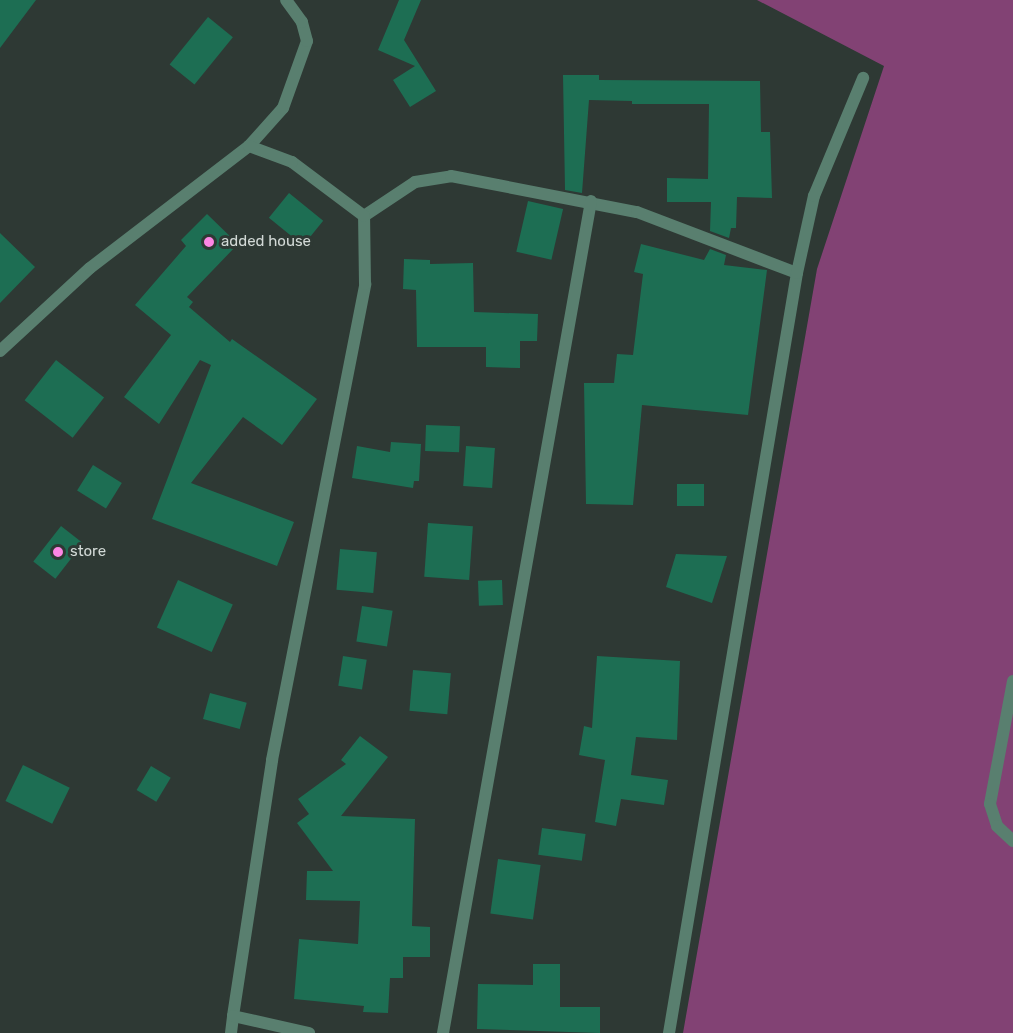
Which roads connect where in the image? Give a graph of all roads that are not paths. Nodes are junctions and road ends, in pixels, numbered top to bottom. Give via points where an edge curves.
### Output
1 (286, 0) edge
2 (863, 78) dead end
3 (249, 146) junction
4 (591, 201) junction
5 (364, 216) junction
6 (797, 273) junction
7 (0, 351) edge
8 (1013, 681) edge
9 (1013, 841) edge
10 (233, 1016) junction
11 (231, 1033) edge
12 (309, 1033) edge
13 (443, 1033) edge
14 (669, 1033) edge

1 - 3 street via 302,22 307,41 303,61 283,108
2 - 6 street via 814,196
3 - 5 street via 292,162
3 - 7 street via 90,268
4 - 5 street via 452,176 415,182
4 - 6 street via 637,212
4 - 13 street
5 - 10 street via 366,284 272,760
6 - 14 street
8 - 9 street via 990,804 997,826
10 - 11 street
10 - 12 street

